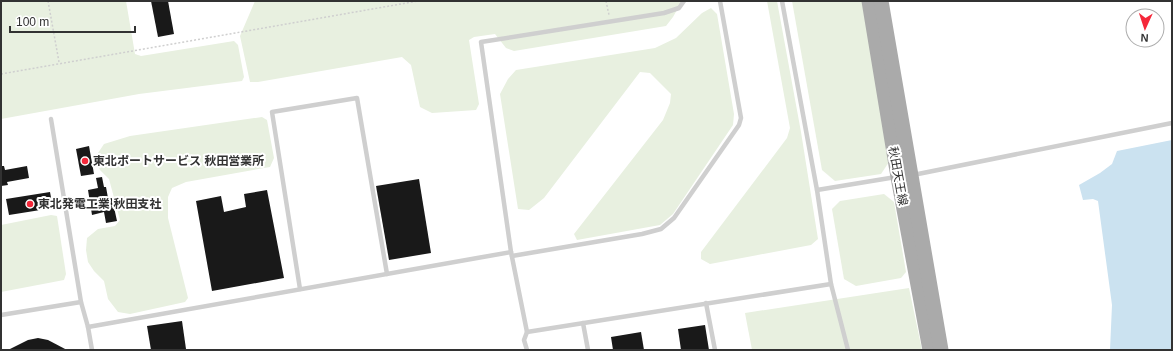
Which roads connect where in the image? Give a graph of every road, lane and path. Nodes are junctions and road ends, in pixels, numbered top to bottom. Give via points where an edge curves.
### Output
1 (48, 1) edge
2 (418, 1) edge
3 (606, 1) edge
4 (684, 1) edge
5 (720, 1) edge
6 (782, 1) edge
7 (869, 1) edge
8 (880, 1) edge
9 (610, 21) junction
10 (59, 63) junction
11 (1, 74) edge
12 (51, 119) dead end
13 (1172, 123) edge
14 (904, 176) junction
15 (817, 190) junction
16 (511, 254) junction
17 (387, 274) junction
18 (831, 284) junction
19 (300, 290) junction
20 (81, 302) junction
21 (706, 303) junction
22 (1, 315) edge
23 (583, 323) junction
24 (88, 327) junction
25 (527, 332) junction
26 (92, 350) edge
27 (527, 350) edge
28 (588, 350) edge
29 (715, 350) edge
30 (848, 350) edge
31 (930, 350) edge
32 (941, 350) edge

1 - 10 path
2 - 10 path
3 - 9 path
4 - 9 lane via 679,8 664,13
5 - 16 lane via 741,118 739,125 674,218 661,229 642,234
6 - 15 lane
7 - 14 main road, 秋田天王線
8 - 14 main road, 秋田天王線
9 - 16 lane via 481,42
10 - 11 path
12 - 20 lane
13 - 14 lane
14 - 15 lane
14 - 31 main road, 秋田天王線
14 - 32 main road, 秋田天王線
15 - 18 lane
16 - 17 lane
16 - 25 lane
17 - 19 lane
17 - 19 lane via 357,98 272,112
18 - 21 lane
18 - 30 lane
19 - 24 lane
20 - 22 lane
20 - 24 lane
21 - 23 lane
21 - 29 lane
23 - 25 lane
23 - 28 lane
24 - 26 lane
25 - 27 lane via 524,340

